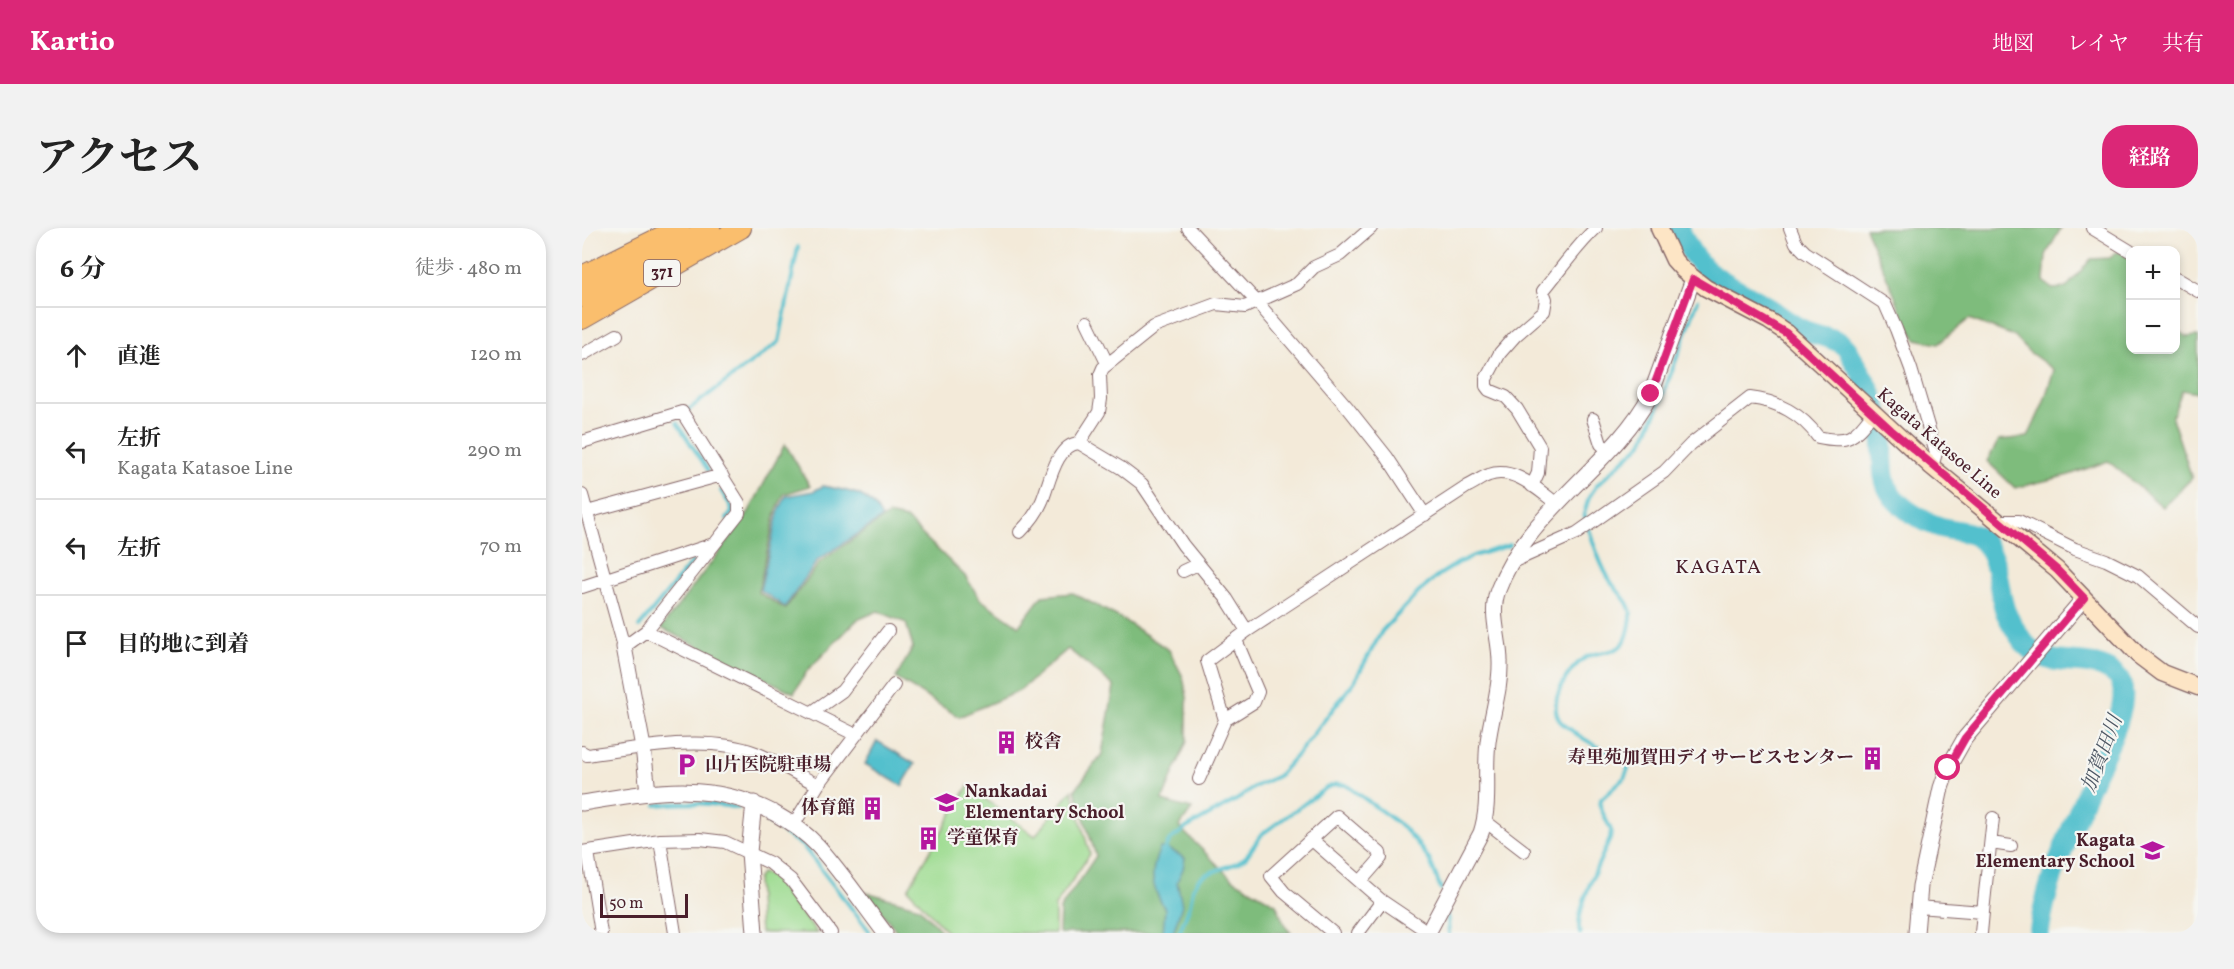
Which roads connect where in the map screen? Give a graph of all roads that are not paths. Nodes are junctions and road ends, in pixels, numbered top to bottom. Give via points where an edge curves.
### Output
1 (679, 228) edge
2 (710, 228) edge
3 (741, 228) edge
4 (1188, 228) edge
5 (1371, 228) edge
6 (1596, 228) edge
7 (1659, 228) edge
8 (1790, 228) edge
9 (2092, 228) edge
10 (2126, 249) edge
11 (582, 276) edge
12 (1693, 279) junction
13 (2180, 281) edge
14 (2198, 291) edge
15 (582, 297) edge
16 (1257, 302) junction
17 (582, 319) edge
18 (1087, 322) dead end
19 (617, 334) dead end
20 (582, 355) edge
21 (1107, 363) junction
22 (1871, 416) junction
23 (1593, 418) dead end
24 (582, 442) edge
25 (1079, 443) junction
26 (1609, 451) junction
27 (1932, 466) junction
28 (722, 475) junction
29 (1532, 486) junction
30 (582, 495) edge
31 (1556, 503) junction
32 (587, 512) junction
33 (1425, 514) junction
34 (1997, 521) junction
35 (1020, 532) dead end
36 (715, 543) junction
37 (1512, 562) junction
38 (1198, 564) junction
39 (1183, 570) dead end
40 (606, 579) junction
41 (582, 587) edge
42 (2084, 598) junction
43 (2198, 627) edge
44 (646, 631) junction
45 (888, 631) dead end
46 (1248, 632) junction
47 (1236, 640) junction
48 (624, 646) junction
49 (894, 685) dead end
50 (2198, 687) edge
51 (811, 713) junction
52 (1225, 720) junction
53 (856, 735) junction
54 (643, 747) junction
55 (582, 752) edge
56 (1199, 779) dead end
57 (818, 785) junction
58 (648, 792) junction
59 (582, 803) edge
60 (754, 803) junction
61 (1993, 819) dead end
62 (1485, 821) junction
63 (794, 824) junction
64 (1311, 839) junction
65 (660, 840) junction
66 (1991, 843) junction
67 (2011, 846) dead end
68 (1524, 851) dead end
69 (585, 852) edge
70 (749, 852) junction
71 (1361, 881) junction
72 (1382, 901) junction
73 (1918, 907) junction
74 (1983, 912) junction
75 (1428, 932) edge
76 (601, 933) edge
77 (675, 933) edge
78 (755, 933) edge
79 (831, 933) edge
80 (885, 933) edge
81 (1333, 933) edge
82 (1358, 933) edge
83 (1916, 933) edge
84 (1981, 933) edge

1 - 11 highway, 371
2 - 15 highway, 371
3 - 17 highway, 371
4 - 16 street
5 - 16 street via 1340,255 1314,267 1297,284
6 - 29 street via 1543,291 1544,311 1500,353 1486,379 1489,390 1506,397 1517,409 1540,447 1538,473
7 - 12 main road, Kagata Katasoe Line via 1674,260
8 - 27 street via 1805,252 1885,304 1911,369 1936,453
9 - 10 street
12 - 22 main road, Kagata Katasoe Line via 1786,333 1860,400
12 - 26 street via 1651,394
13 - 14 street
16 - 21 street via 1245,307 1216,304 1154,327
16 - 33 street via 1387,457
18 - 21 street
19 - 20 street
21 - 25 street via 1100,375 1099,412
22 - 27 main road, Kagata Katasoe Line
22 - 37 street via 1856,433 1837,441 1818,437 1799,417 1768,400 1750,398 1691,444 1664,472 1581,530
23 - 26 street via 1601,444
24 - 28 street via 682,412
25 - 35 street via 1067,448 1057,461 1042,501
25 - 38 street via 1142,484
26 - 31 street
27 - 34 main road, Kagata Katasoe Line
28 - 32 street
28 - 36 street via 739,503 739,513
29 - 31 street
29 - 33 street via 1515,475 1489,475
30 - 32 street
31 - 37 street
32 - 40 street
33 - 46 street
34 - 42 main road, Kagata Katasoe Line via 2057,570
34 - 43 street via 2019,521 2138,576
36 - 40 street
36 - 44 street
37 - 62 street via 1494,607 1500,670 1488,742
38 - 39 street
38 - 46 street
40 - 41 street
40 - 48 street
42 - 50 main road, Kagata Katasoe Line via 2138,655 2162,674
42 - 73 street via 1965,738 1944,777
44 - 48 street
44 - 51 street
45 - 51 street via 842,691
46 - 47 street
47 - 52 street via 1207,661
47 - 52 street via 1258,692 1254,702
48 - 54 street
49 - 53 street
51 - 53 street
52 - 56 street
53 - 57 street
54 - 55 street via 587,755
54 - 57 street via 708,744 737,748
54 - 58 street
57 - 63 street
58 - 59 street
58 - 60 street via 711,791
60 - 63 street
60 - 70 street
61 - 66 street
62 - 68 street
62 - 75 street
63 - 80 street via 817,845
64 - 71 street
64 - 71 street via 1337,816 1380,853 1381,858
64 - 81 street via 1271,876
65 - 69 street
65 - 70 street via 725,842
65 - 77 street
66 - 67 street
66 - 74 street
69 - 76 street
70 - 78 street
70 - 79 street via 791,880
71 - 72 street
72 - 75 street
72 - 82 street
73 - 74 street
73 - 83 street
74 - 84 street

